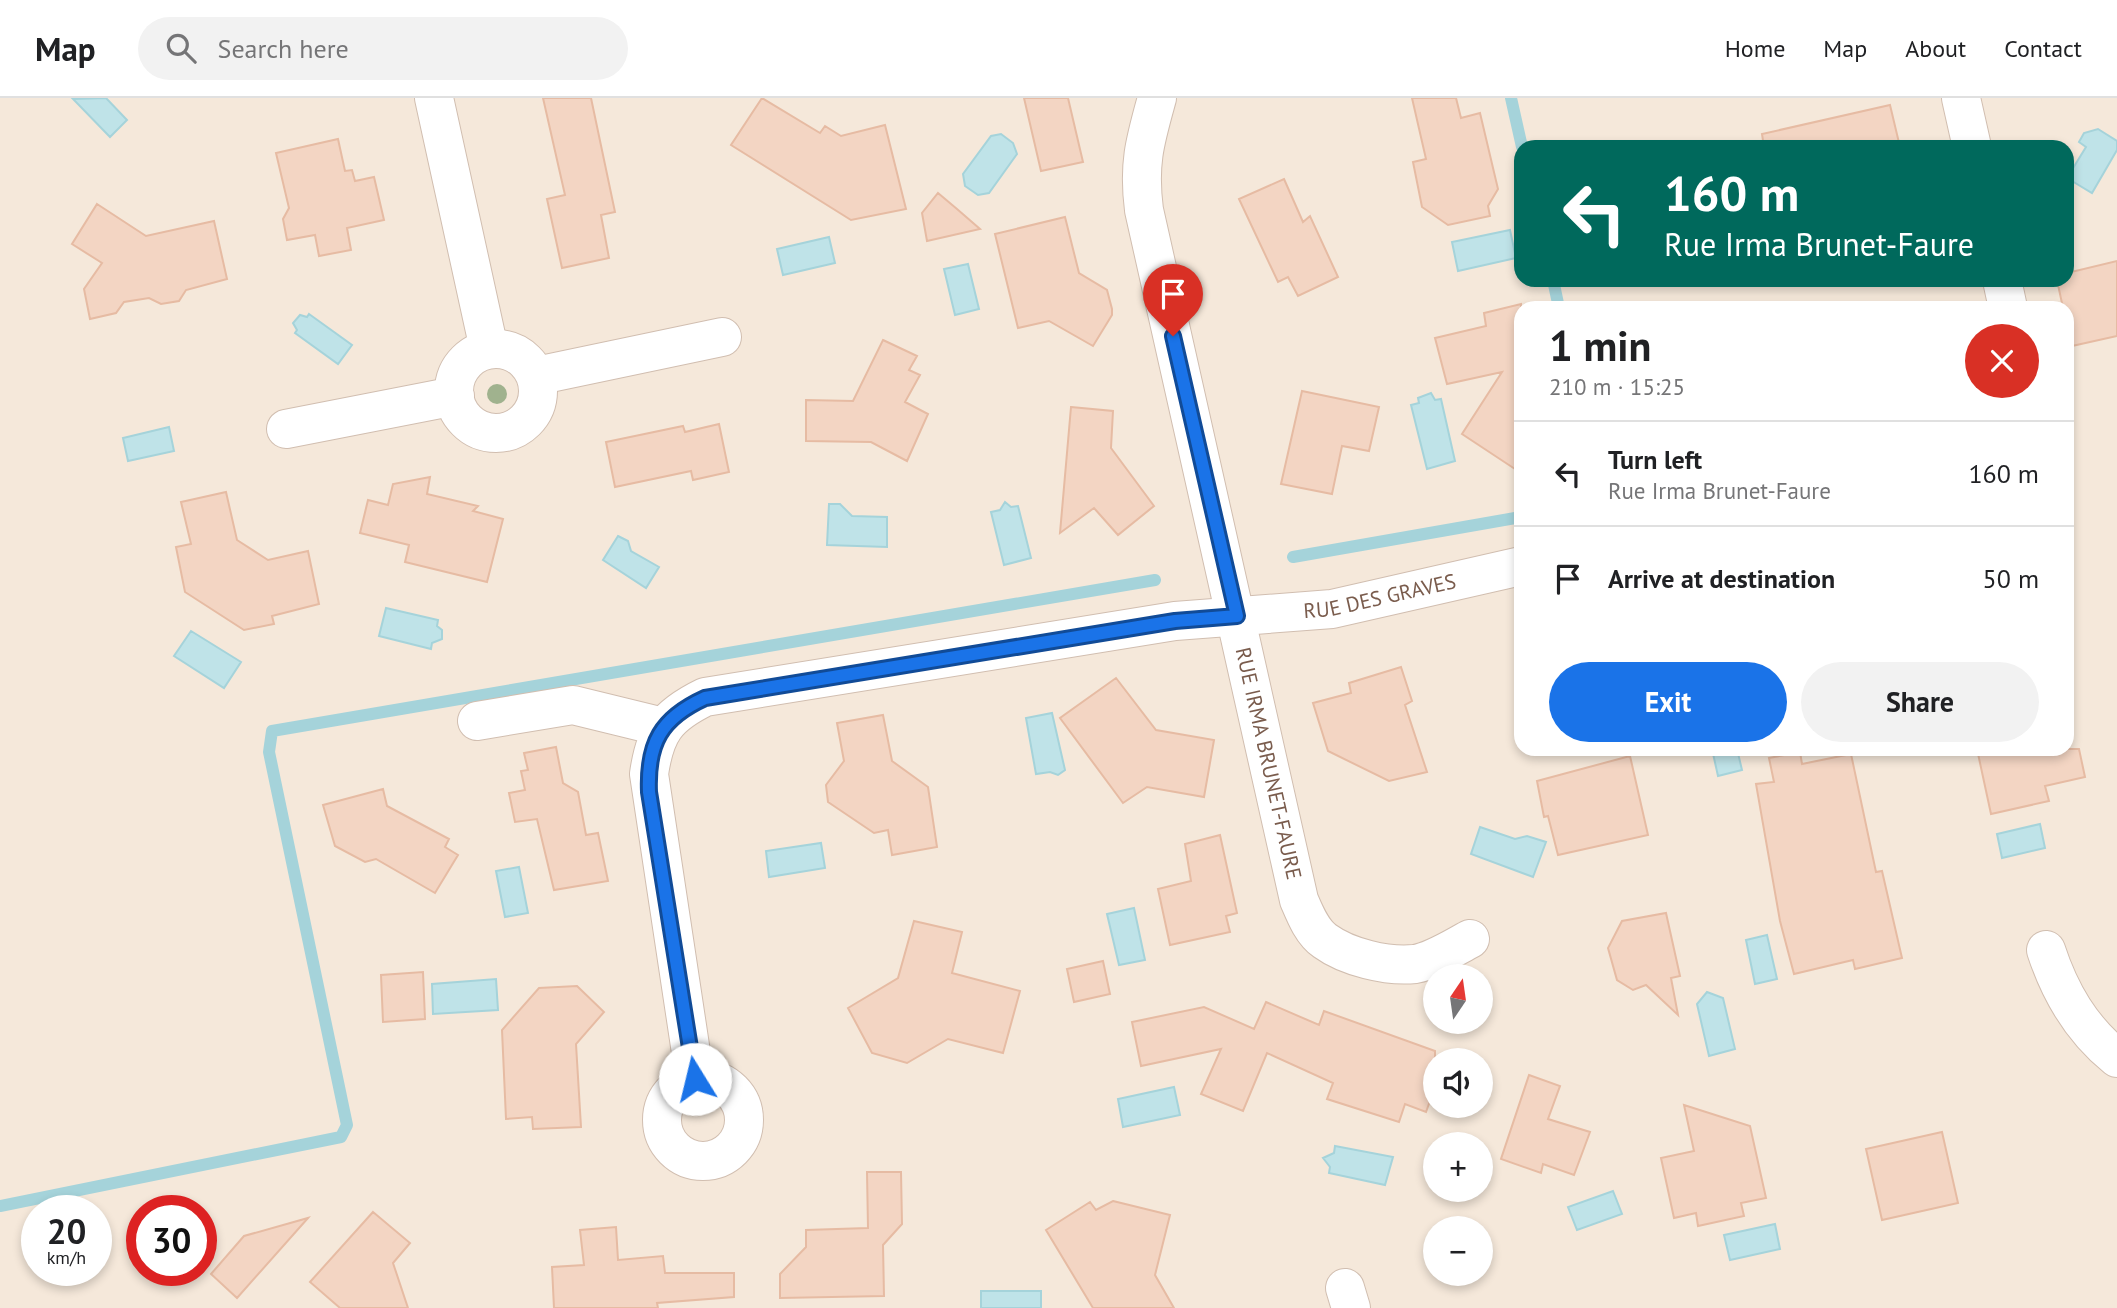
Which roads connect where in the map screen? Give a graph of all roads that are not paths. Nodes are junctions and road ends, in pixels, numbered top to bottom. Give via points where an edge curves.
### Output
1 (434, 98) edge
2 (1157, 98) edge
3 (1961, 98) edge
4 (1970, 140) edge
5 (722, 337) dead end
6 (489, 349) junction
7 (536, 376) junction
8 (455, 396) junction
9 (286, 429) dead end
10 (1514, 568) edge
11 (1237, 616) junction
12 (477, 721) dead end
13 (663, 727) junction
14 (1470, 939) dead end
15 (2046, 950) dead end
16 (2117, 1058) edge
17 (695, 1079) dead end

1 - 6 street
2 - 11 street, RUE IRMA BRUNET-FAURE via 1140,175 1144,210
3 - 4 street
5 - 7 street
6 - 7 street via 517,354
6 - 8 street via 464,364
7 - 8 street via 535,405 517,427 503,432 475,427 464,417
8 - 9 street
10 - 11 street, RUE DES GRAVES via 1332,609
11 - 13 street, RUE DES GRAVES via 1175,621 705,698 674,715
11 - 14 street, RUE IRMA BRUNET-FAURE via 1299,900 1313,929 1324,941 1345,951 1415,964
12 - 13 street via 573,705
13 - 17 street via 652,754 649,792
15 - 16 street via 2074,1014

